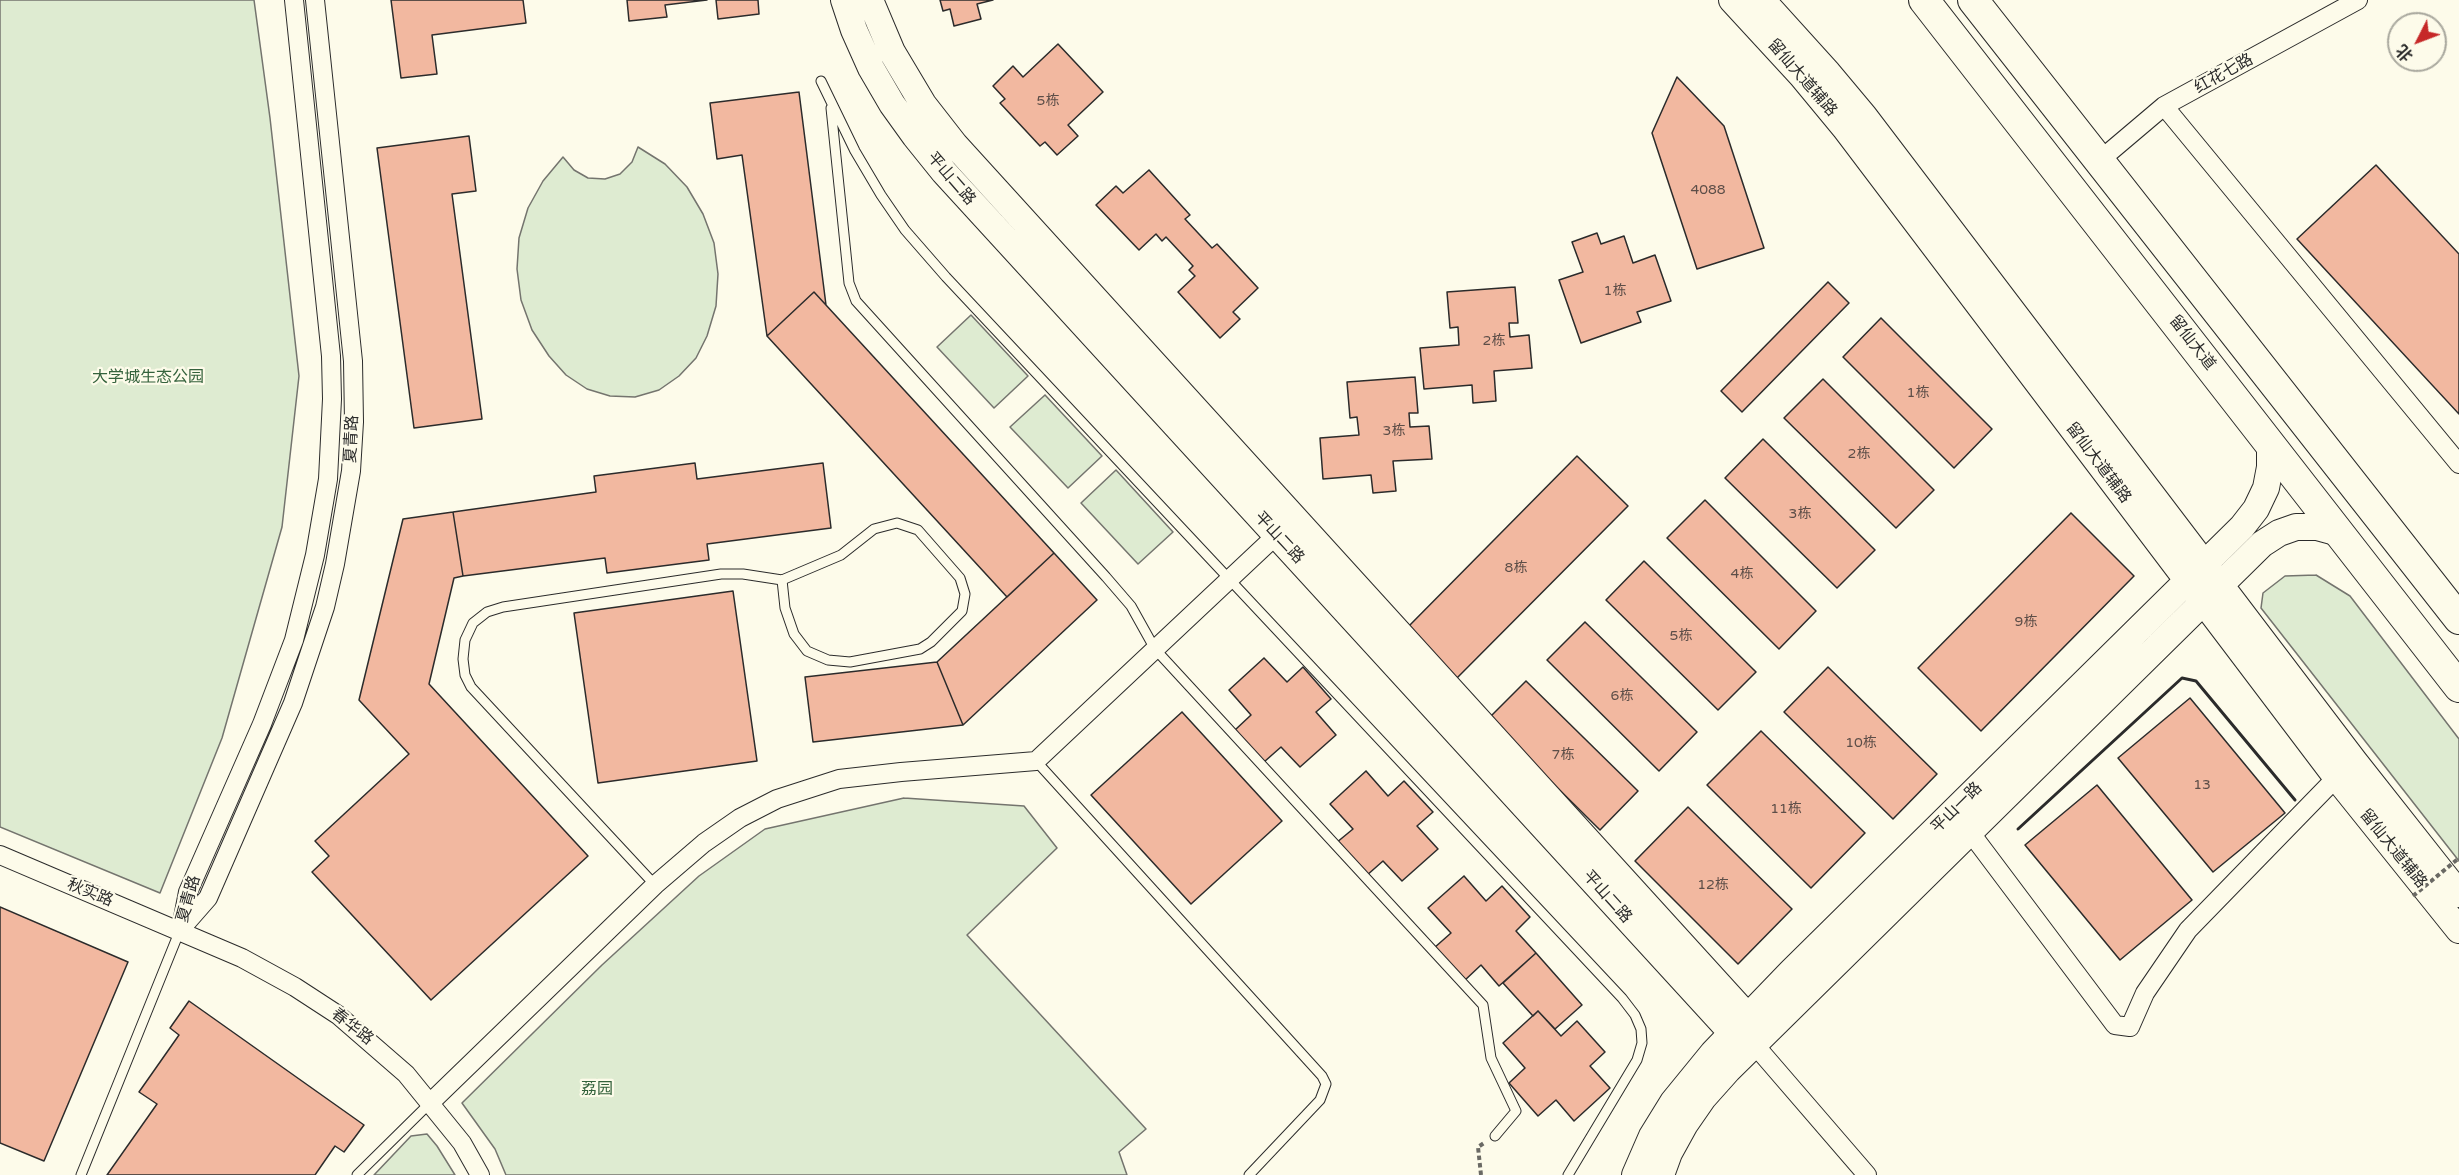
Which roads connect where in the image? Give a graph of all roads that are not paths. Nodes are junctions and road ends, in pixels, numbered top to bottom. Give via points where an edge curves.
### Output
1 (294, 0) edge
2 (315, 0) edge
3 (844, 0) edge
4 (870, 0) edge
5 (1732, 0) edge
6 (1762, 0) edge
7 (1924, 0) edge
8 (1973, 0) edge
9 (2358, 0) edge
10 (821, 81) dead end
11 (830, 99) junction
12 (2164, 106) junction
13 (2099, 161) junction
14 (2270, 443) junction
15 (2459, 464) edge
16 (1285, 527) junction
17 (2339, 533) junction
18 (2196, 573) junction
19 (1230, 579) junction
20 (782, 580) junction
21 (2212, 593) junction
22 (2459, 619) edge
23 (1155, 649) junction
24 (2459, 687) edge
25 (1036, 761) junction
26 (2333, 781) dead end
27 (1970, 832) junction
28 (0, 855) edge
29 (655, 885) junction
30 (2459, 894) edge
31 (180, 930) junction
32 (2459, 930) edge
33 (1745, 1032) junction
34 (431, 1102) junction
35 (1495, 1136) road end
36 (81, 1175) edge
37 (357, 1175) edge
38 (480, 1175) edge
39 (1249, 1175) edge
40 (1568, 1175) edge
41 (1635, 1175) edge
42 (1661, 1175) edge
43 (1867, 1175) edge

1 - 31 street, 夏青路 via 331,356 328,479 294,640 262,724 188,892
2 - 31 street, 夏青路 via 353,361 351,471 325,607 293,703 208,898
3 - 16 street, 平山二路 via 871,68 892,104 952,181
4 - 16 street, 平山二路 via 891,52 923,104 955,145
5 - 18 street, 留仙大道辅路 via 1845,128
6 - 18 street, 留仙大道辅路 via 1864,116
7 - 14 main road, 留仙大道
8 - 13 main road
9 - 12 street, 红花七路
10 - 11 lane
11 - 19 lane via 855,151 905,230
11 - 23 lane via 849,283 856,301 1131,606
12 - 13 street, 红花七路
12 - 15 street
13 - 22 main road
14 - 17 main road, 留仙大道
14 - 18 street, 平山一路 via 2266,488 2256,509
16 - 19 street
16 - 33 street, 平山二路
17 - 21 street, 平山一路 via 2296,527 2279,533 2262,544
17 - 24 main road, 留仙大道
18 - 21 street, 留仙大道辅路
18 - 33 street, 平山一路
19 - 23 street
19 - 40 lane via 1635,1015 1642,1043 1638,1060
20 - 20 lane via 785,608 794,634 807,651 828,660 850,662 920,649 962,611 965,594 960,578 918,530 897,523 874,529 841,555
20 - 29 lane via 721,574 503,607 472,623 463,659 471,687
21 - 27 street, 平山一路
21 - 30 street, 留仙大道辅路
21 - 32 street, 留仙大道辅路 via 2337,778
23 - 25 street
23 - 35 lane via 1483,1005 1491,1058 1516,1111
25 - 29 street via 839,779 777,799 704,843
25 - 39 lane via 1322,1076 1326,1084 1320,1101
26 - 27 street via 2188,930 2145,993 2130,1027 2115,1025
27 - 33 street, 平山一路
28 - 31 street, 秋实路
29 - 34 street
31 - 34 street, 春华路 via 242,958 338,1015 406,1074
31 - 36 lane
33 - 41 street, 平山一路 via 1693,1076 1652,1136
33 - 42 street, 平山一路 via 1669,1153
33 - 43 street, 平山二路
34 - 37 lane
34 - 38 street, 春华路

